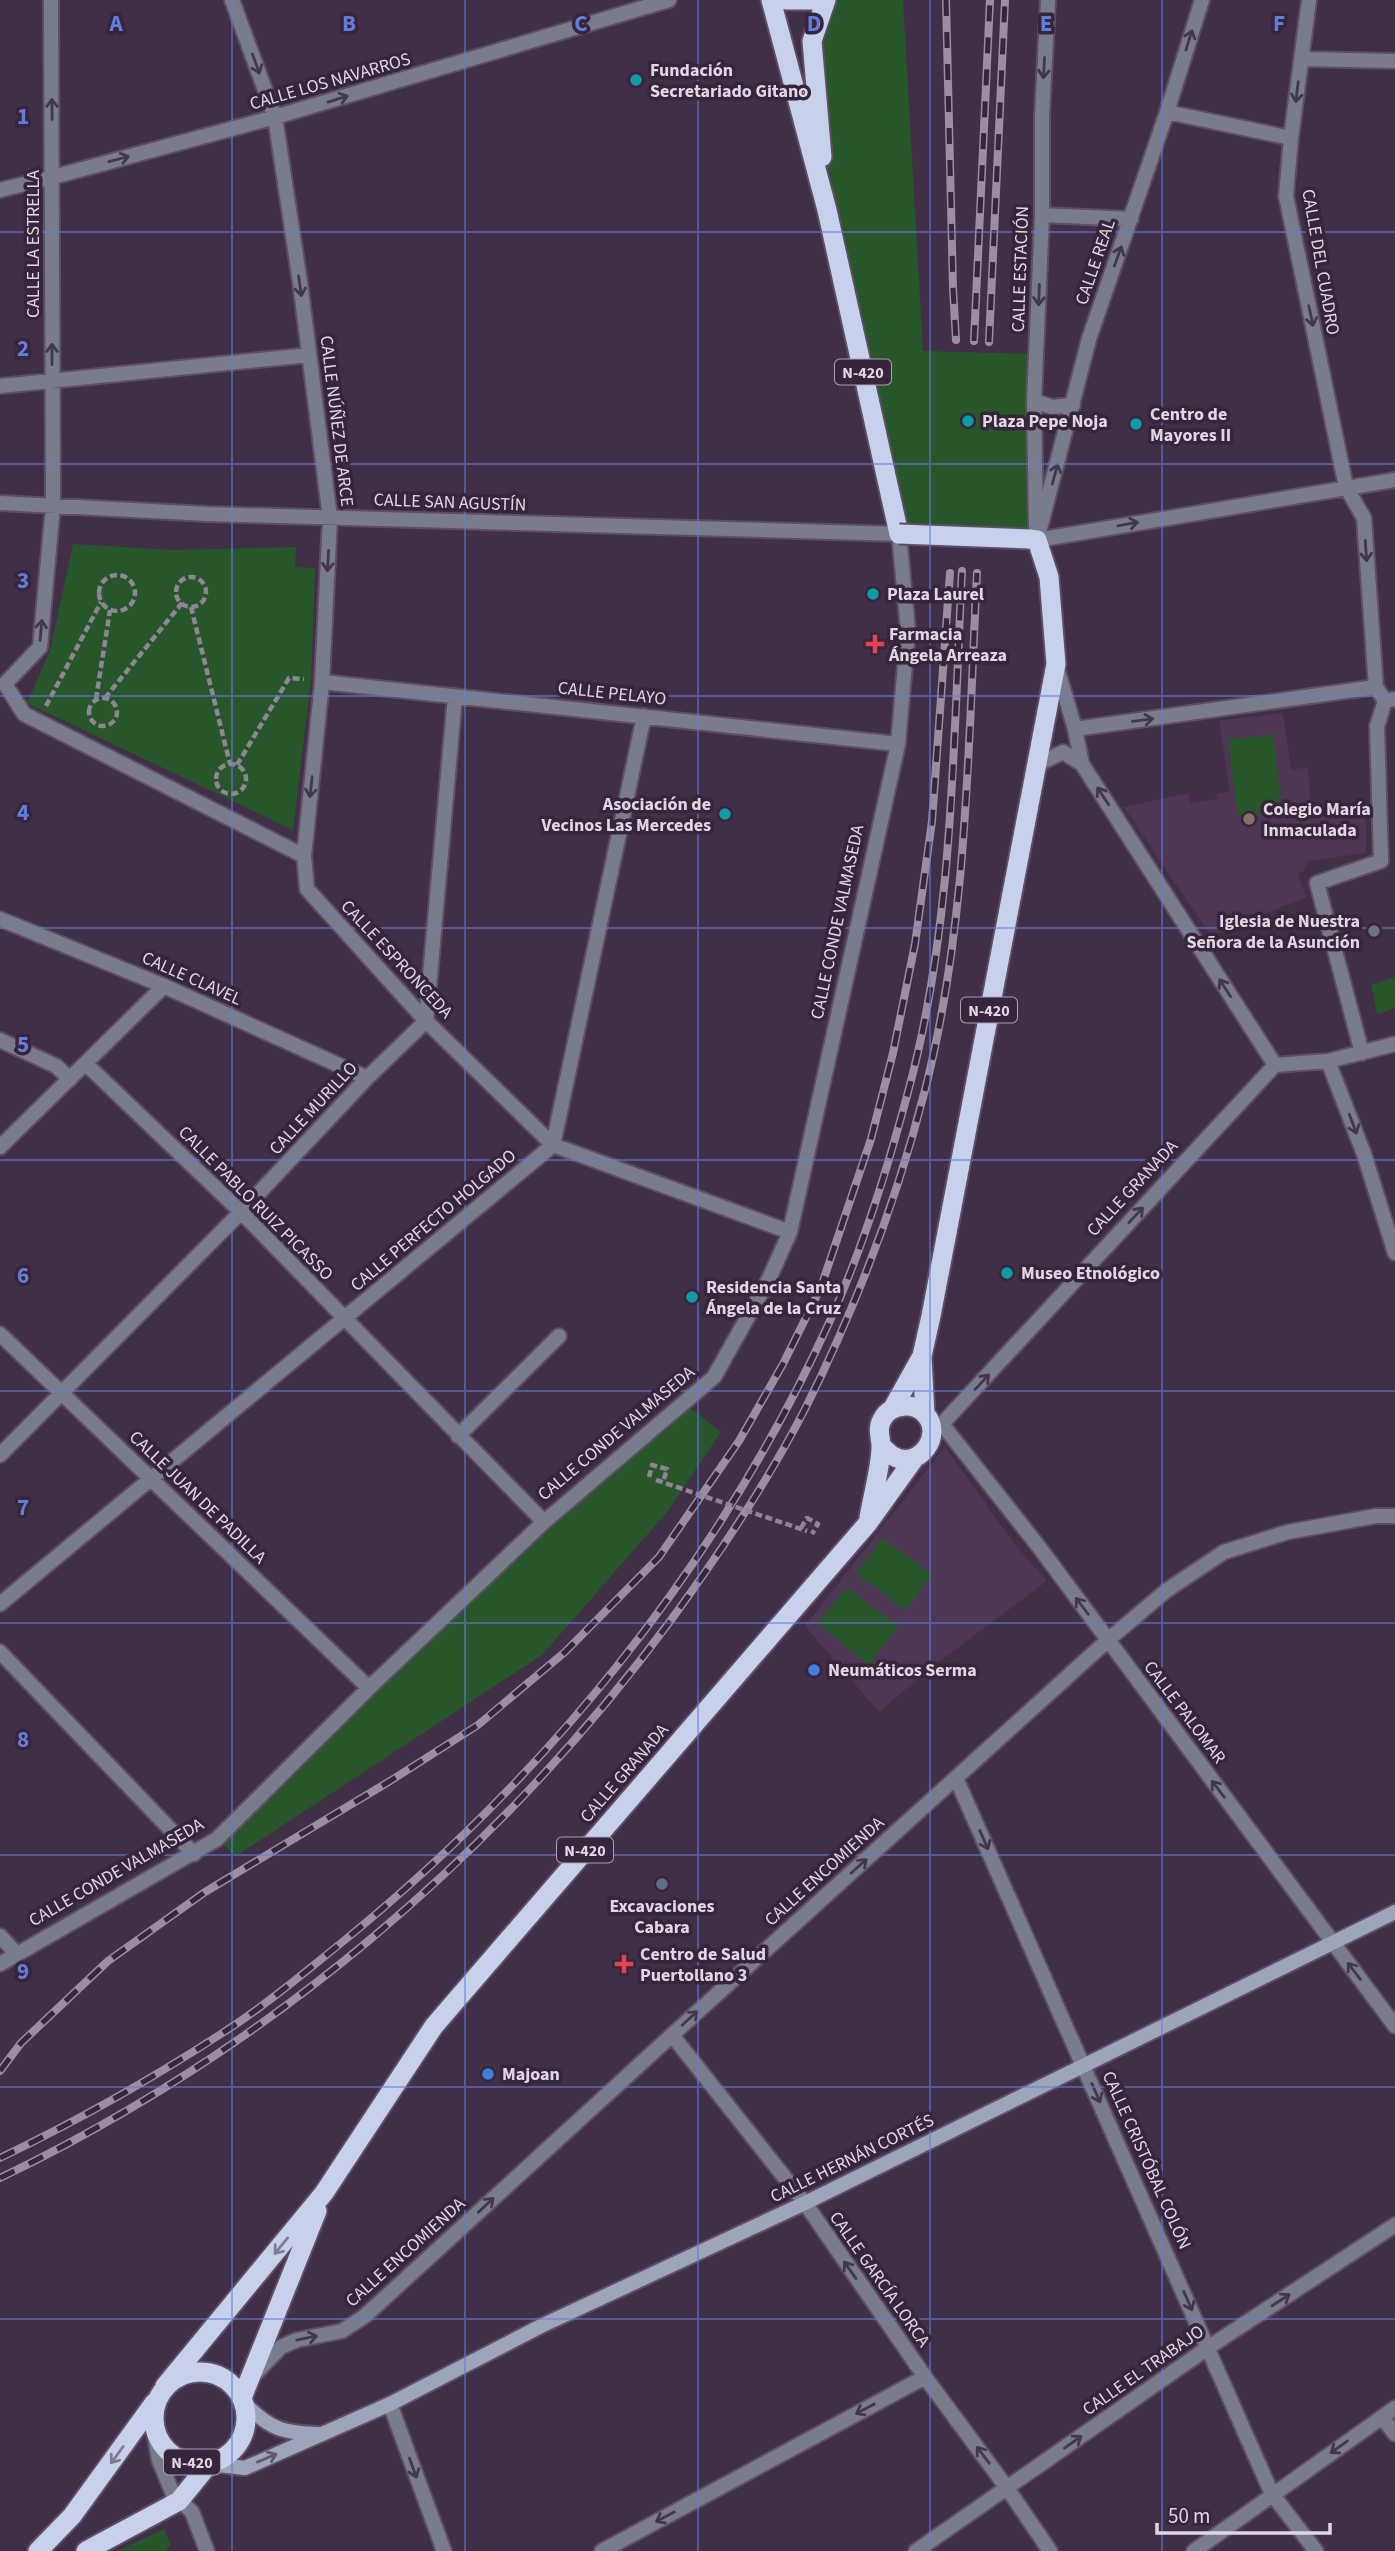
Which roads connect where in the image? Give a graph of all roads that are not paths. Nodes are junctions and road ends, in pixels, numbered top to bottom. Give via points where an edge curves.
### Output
1 (51, 0) edge
2 (232, 0) edge
3 (668, 0) edge
4 (771, 0) edge
5 (786, 0) edge
6 (813, 0) edge
7 (826, 0) edge
8 (1048, 0) edge
9 (1202, 0) edge
10 (1309, 0) edge
11 (1302, 59) junction
12 (1395, 61) edge
13 (1167, 112) junction
14 (275, 117) junction
15 (1291, 138) junction
16 (53, 177) junction
17 (0, 190) edge
18 (827, 211) junction
19 (1042, 215) junction
20 (1131, 219) junction
21 (309, 355) junction
22 (52, 381) junction
23 (0, 386) edge
24 (1034, 401) junction
25 (1073, 405) junction
26 (1395, 480) edge
27 (1346, 487) junction
28 (0, 503) edge
29 (53, 506) junction
30 (330, 518) junction
31 (899, 534) junction
32 (1033, 540) junction
33 (1056, 664) junction
34 (322, 682) junction
35 (3, 683) edge
36 (1376, 687) junction
37 (455, 696) junction
38 (1390, 700) edge
39 (644, 716) junction
40 (1075, 729) junction
41 (898, 744) junction
42 (1082, 764) junction
43 (1036, 765) junction
44 (303, 856) junction
45 (0, 919) edge
46 (164, 986) junction
47 (426, 1021) junction
48 (0, 1040) edge
49 (1395, 1044) edge
50 (1362, 1053) junction
51 (1328, 1061) junction
52 (86, 1064) junction
53 (1275, 1065) junction
54 (367, 1078) junction
55 (70, 1079) junction
56 (553, 1145) junction
57 (0, 1147) edge
58 (241, 1212) junction
59 (790, 1232) junction
60 (1395, 1253) edge
61 (344, 1318) junction
62 (0, 1334) edge
63 (559, 1336) dead end
64 (922, 1356) junction
65 (61, 1394) junction
66 (893, 1408) junction
67 (933, 1422) junction
68 (458, 1436) junction
69 (881, 1446) junction
70 (0, 1455) edge
71 (914, 1459) junction
72 (151, 1478) junction
73 (1395, 1516) edge
74 (544, 1521) junction
75 (868, 1523) junction
76 (0, 1604) edge
77 (1108, 1640) junction
78 (0, 1652) edge
79 (369, 1688) junction
80 (956, 1778) junction
81 (194, 1854) junction
82 (1395, 1912) edge
83 (0, 1936) edge
84 (1333, 1943) junction
85 (17, 1954) junction
86 (0, 1964) edge
87 (1395, 2026) edge
88 (672, 2035) junction
89 (1085, 2066) junction
90 (324, 2193) junction
91 (805, 2203) junction
92 (1395, 2225) edge
93 (1209, 2347) junction
94 (253, 2376) junction
95 (925, 2377) junction
96 (161, 2393) junction
97 (244, 2401) junction
98 (390, 2404) junction
99 (1395, 2408) edge
100 (1382, 2417) junction
101 (153, 2426) junction
102 (323, 2434) junction
103 (1395, 2434) edge
104 (208, 2464) junction
105 (1007, 2488) junction
106 (1272, 2494) junction
107 (178, 2501) junction
108 (38, 2551) edge
109 (86, 2551) edge
110 (207, 2551) edge
111 (444, 2551) edge
112 (602, 2551) edge
113 (916, 2551) edge
114 (1049, 2551) edge
115 (1194, 2551) edge
116 (1315, 2551) edge

16 -> 1 street, CALLE LA ESTRELLA
2 -> 14 street, CALLE NÚÑEZ DE ARCE
14 -> 3 street, CALLE LOS NAVARROS
4 - 18 highway, N-420
5 - 6 highway
7 - 18 highway, N-420 via 812,41
8 -> 19 street, CALLE ESTACIÓN
13 -> 9 street, CALLE REAL
10 - 11 street, CALLE DEL CUADRO
11 - 12 street
11 -> 15 street, CALLE DEL CUADRO
13 - 15 street
13 - 20 street, CALLE REAL
16 -> 14 street, CALLE LOS NAVARROS
14 -> 21 street, CALLE NÚÑEZ DE ARCE
15 -> 27 street, CALLE DEL CUADRO via 1286,196
16 - 17 street, CALLE LOS NAVARROS
22 -> 16 street, CALLE LA ESTRELLA
18 - 31 highway, N-420
19 - 20 street
19 -> 24 street, CALLE ESTACIÓN
25 -> 20 street, CALLE REAL via 1088,339
21 - 22 street
21 - 30 street, CALLE NÚÑEZ DE ARCE
22 - 23 street
22 - 29 street, CALLE LA ESTRELLA
24 - 25 street via 1052,407
24 - 32 street, CALLE ESTACIÓN
32 -> 25 street, CALLE REAL
26 - 27 street
32 -> 27 street
27 -> 36 street, CALLE DEL CUADRO via 1364,518
28 - 29 street, CALLE SAN AGUSTÍN
29 - 30 street, CALLE SAN AGUSTÍN
35 -> 29 street, CALLE LA ESTRELLA via 40,647
30 - 31 street, CALLE SAN AGUSTÍN
30 -> 34 street, CALLE NÚÑEZ DE ARCE
31 - 32 highway, bridge
31 - 41 street, CALLE CONDE VALMASEDA via 908,629
32 - 33 highway, N-420 via 1049,577
33 - 40 street
33 - 43 highway, N-420
34 - 37 street, CALLE PELAYO
34 -> 44 street, CALLE NÚÑEZ DE ARCE
35 - 44 street via 24,714
36 - 38 street
40 -> 36 street
37 - 39 street, CALLE PELAYO
37 - 47 street
38 - 50 street via 1377,726 1381,861 1317,883
39 - 41 street, CALLE PELAYO
39 - 56 street
40 - 42 street
41 - 59 street, CALLE CONDE VALMASEDA
42 - 43 street via 1063,752
53 -> 42 street
43 - 64 highway, N-420
44 - 47 street, CALLE ESPRONCEDA via 307,889
45 - 46 street, CALLE CLAVEL
46 - 52 street
46 - 54 street, CALLE CLAVEL
47 - 54 street, CALLE MURILLO
47 - 56 street, CALLE ESPRONCEDA
48 - 55 street via 56,1066
49 - 50 street
50 - 51 street
51 - 53 street
51 -> 60 street
52 - 55 street
52 - 58 street, CALLE PABLO RUIZ PICASSO
67 -> 53 street, CALLE GRANADA
54 - 58 street, CALLE MURILLO
55 - 57 street
56 - 59 street, CALLE ESPRONCEDA
56 - 61 street, CALLE PERFECTO HOLGADO
58 - 61 street, CALLE PABLO RUIZ PICASSO
58 - 65 street, CALLE MURILLO
59 - 74 street, CALLE CONDE VALMASEDA via 714,1377
61 - 68 street, CALLE PABLO RUIZ PICASSO
61 - 72 street, CALLE PERFECTO HOLGADO
62 - 65 street, CALLE JUAN DE PADILLA
63 - 68 street
64 - 66 highway, N-420
64 - 67 highway, N-420
65 - 70 street, CALLE MURILLO
65 - 72 street, CALLE JUAN DE PADILLA
66 - 67 highway via 910,1406
66 - 69 highway, N-420 via 882,1418
67 - 71 highway, N-420 via 931,1441
77 -> 67 street, CALLE PALOMAR
68 - 74 street, CALLE PABLO RUIZ PICASSO
69 - 71 highway via 895,1458
69 - 75 highway, N-420
71 - 75 highway, N-420
72 - 76 street, CALLE PERFECTO HOLGADO
72 - 79 street, CALLE JUAN DE PADILLA
73 - 77 street, CALLE ENCOMIENDA via 1288,1532 1224,1552 1167,1590
74 - 79 street, CALLE CONDE VALMASEDA
75 - 90 highway, CALLE GRANADA / N-420 via 434,2026
77 - 80 street, CALLE ENCOMIENDA
84 -> 77 street, CALLE PALOMAR
78 - 81 street
79 - 81 street, CALLE CONDE VALMASEDA via 217,1839
88 -> 80 street, CALLE ENCOMIENDA
80 -> 89 street, CALLE CRISTÓBAL COLÓN
81 - 85 street, CALLE CONDE VALMASEDA
82 - 84 main road, CALLE HERNÁN CORTÉS
83 - 85 street
87 -> 84 street, CALLE PALOMAR
84 - 89 main road, CALLE HERNÁN CORTÉS
85 - 86 street, CALLE CONDE VALMASEDA
88 - 91 street, CALLE GARCÍA LORCA
94 -> 88 street, CALLE ENCOMIENDA via 281,2347 342,2331 365,2316
89 - 91 main road, CALLE HERNÁN CORTÉS
89 -> 93 street, CALLE CRISTÓBAL COLÓN
90 - 94 highway, N-420
90 -> 96 highway, N-420
95 -> 91 street, CALLE GARCÍA LORCA
91 - 98 main road, CALLE HERNÁN CORTÉS via 541,2326
93 -> 92 street, CALLE EL TRABAJO
105 -> 93 street, CALLE EL TRABAJO
93 - 106 street, CALLE CRISTÓBAL COLÓN
94 - 97 highway, N-420
105 -> 95 street, CALLE GARCÍA LORCA
95 -> 112 street
96 - 97 highway, N-420 via 177,2377 207,2372 234,2386
96 - 101 highway, N-420
96 -> 108 highway, N-420 via 72,2516
97 - 102 main road, CALLE HERNÁN CORTÉS via 262,2421 279,2430
97 - 104 highway, N-420 via 246,2428 234,2451
98 - 102 main road, CALLE HERNÁN CORTÉS
98 -> 111 street
99 - 100 street
100 - 103 street
100 -> 106 street
101 - 104 highway, N-420 via 173,2457
101 - 107 street via 159,2460
104 -> 102 main road, CALLE HERNÁN CORTÉS via 245,2468
104 - 107 highway, N-420
105 - 113 street, CALLE EL TRABAJO
105 - 114 street, CALLE GARCÍA LORCA
106 - 115 street
106 - 116 street, CALLE CRISTÓBAL COLÓN
107 - 109 highway, N-420
107 - 110 street via 192,2512

